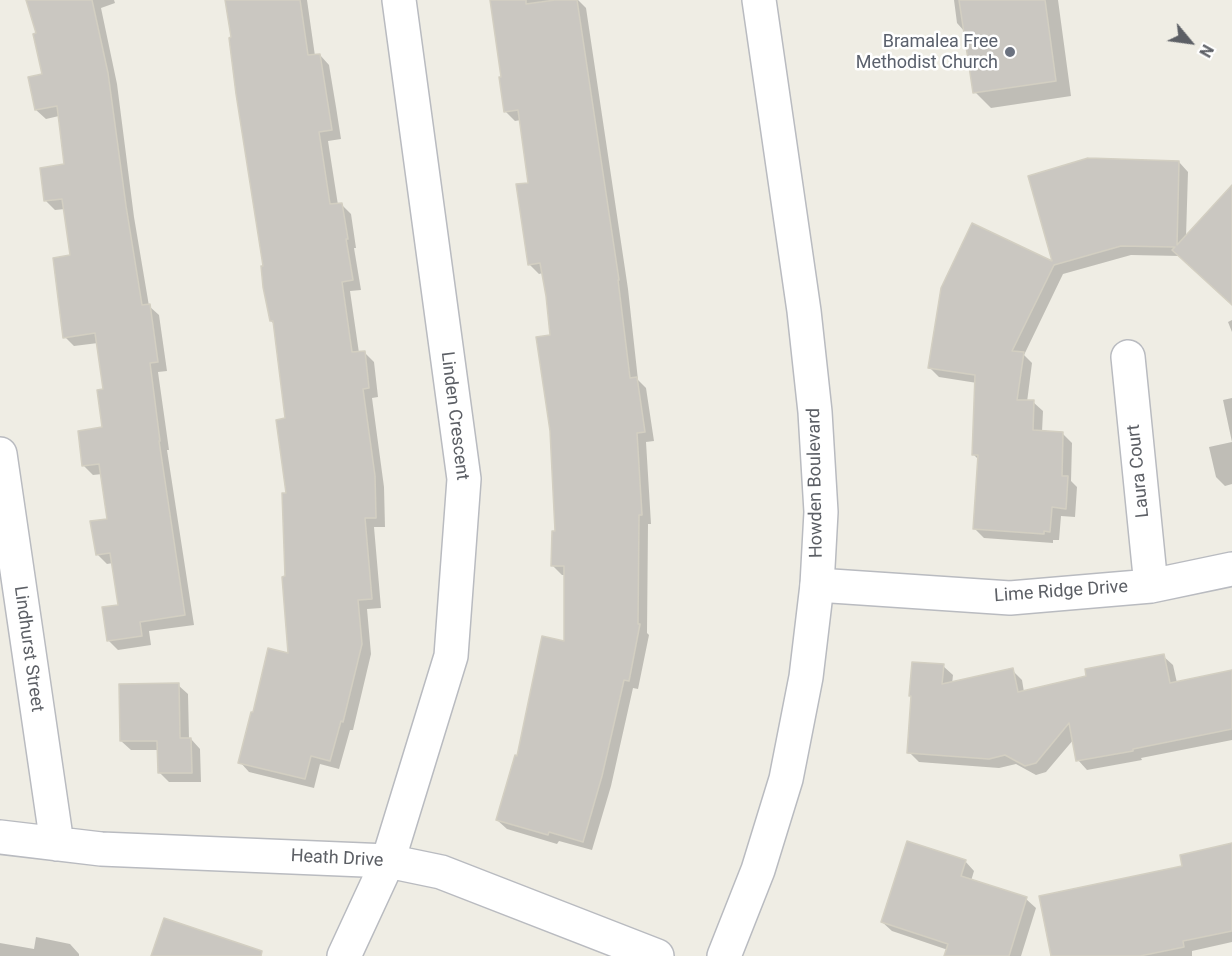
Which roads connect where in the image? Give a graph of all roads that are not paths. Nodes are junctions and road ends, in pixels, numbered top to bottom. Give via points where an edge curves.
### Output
1 (399, 0) edge
2 (759, 0) edge
3 (1128, 357) dead end
4 (0, 454) edge
5 (1232, 569) edge
6 (818, 585) junction
7 (1151, 586) junction
8 (0, 837) edge
9 (57, 844) junction
10 (388, 861) junction
11 (344, 956) edge
12 (657, 956) edge
13 (724, 956) edge

1 - 10 street, Linden Crescent via 464,479 451,656
2 - 6 street, Howden Boulevard via 815,412 820,512
3 - 7 street, Laura Court
4 - 9 street, Lindhurst Street
5 - 7 street, Lime Ridge Drive
6 - 7 street, Lime Ridge Drive via 1010,598
6 - 13 street, Howden Boulevard via 806,677 786,779 758,870
8 - 9 street, Heath Drive
9 - 10 street, Heath Drive
10 - 11 street, Linden Crescent
10 - 12 street, Heath Drive via 441,872

